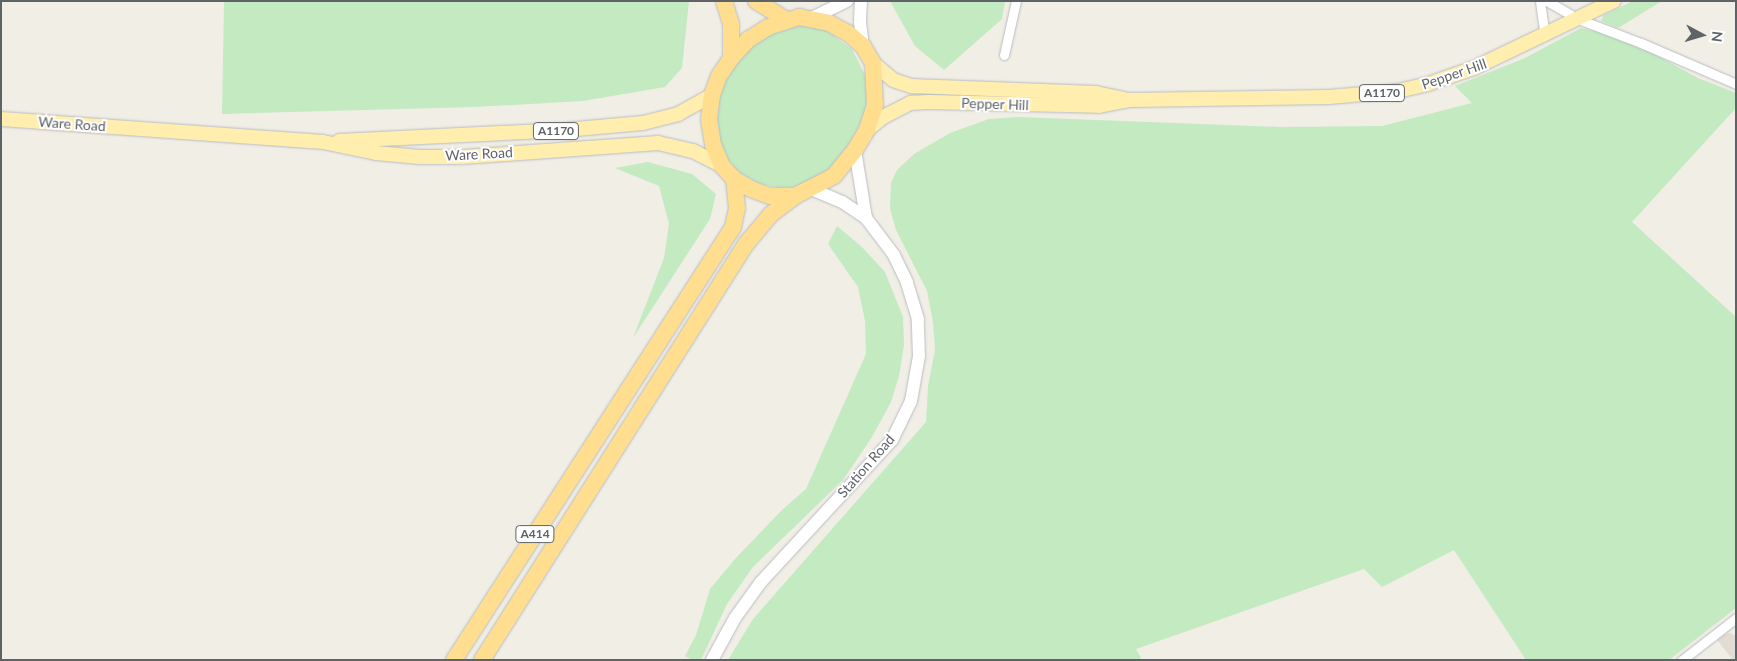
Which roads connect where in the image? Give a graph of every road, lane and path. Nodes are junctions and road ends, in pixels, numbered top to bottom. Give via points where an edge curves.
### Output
1 (724, 1) edge
2 (756, 1) edge
3 (847, 1) edge
4 (861, 1) edge
5 (1016, 1) edge
6 (1540, 1) edge
7 (1546, 1) edge
8 (1614, 1) edge
9 (812, 18) junction
10 (1578, 19) junction
11 (787, 20) junction
12 (1545, 36) junction
13 (863, 46) junction
14 (1004, 55) dead end
15 (731, 58) junction
16 (873, 63) junction
17 (1736, 84) edge
18 (712, 95) junction
19 (1130, 100) junction
20 (1, 119) edge
21 (867, 130) junction
22 (323, 142) junction
23 (855, 150) junction
24 (722, 166) junction
25 (734, 179) junction
26 (812, 189) junction
27 (794, 196) junction
28 (866, 218) junction
29 (1736, 618) edge
30 (454, 660) edge
31 (482, 660) edge
32 (712, 660) edge
33 (1682, 660) edge

1 - 15 highway via 731,24
2 - 11 highway
3 - 9 main road
4 - 13 main road
5 - 14 street
6 - 12 street
7 - 10 street
8 - 10 main road, Pepper Hill / A1170
9 - 11 highway
9 - 13 highway via 848,32
10 - 12 main road, Pepper Hill / A1170
10 - 17 street
11 - 15 highway via 749,39
12 - 19 main road, Pepper Hill / A1170 via 1474,68 1398,91 1329,97
13 - 16 highway
15 - 18 highway
16 - 19 main road, Pepper Hill / A1170 via 885,76 911,86 1096,93
16 - 21 highway via 875,105
18 - 22 main road, Ware Road / A1170 via 678,114 642,122 565,130
18 - 24 highway via 709,118 712,145
19 - 21 main road, Pepper Hill / A1170 via 1099,106 910,103
20 - 22 main road, Ware Road / A1170
21 - 23 highway
22 - 24 main road, Ware Road / A1170 via 376,154 463,157 658,143 693,151
23 - 26 highway via 834,176
23 - 28 main road, Station Road
24 - 25 highway
25 - 27 highway via 751,190 770,196
25 - 30 highway, A414 via 737,208 733,227
26 - 27 highway
26 - 28 main road, Station Road via 842,202
27 - 31 highway, A414 via 770,216 746,244
28 - 32 main road, Station Road via 894,255 918,319 919,356 911,401 892,440 761,582 735,618
29 - 33 street

